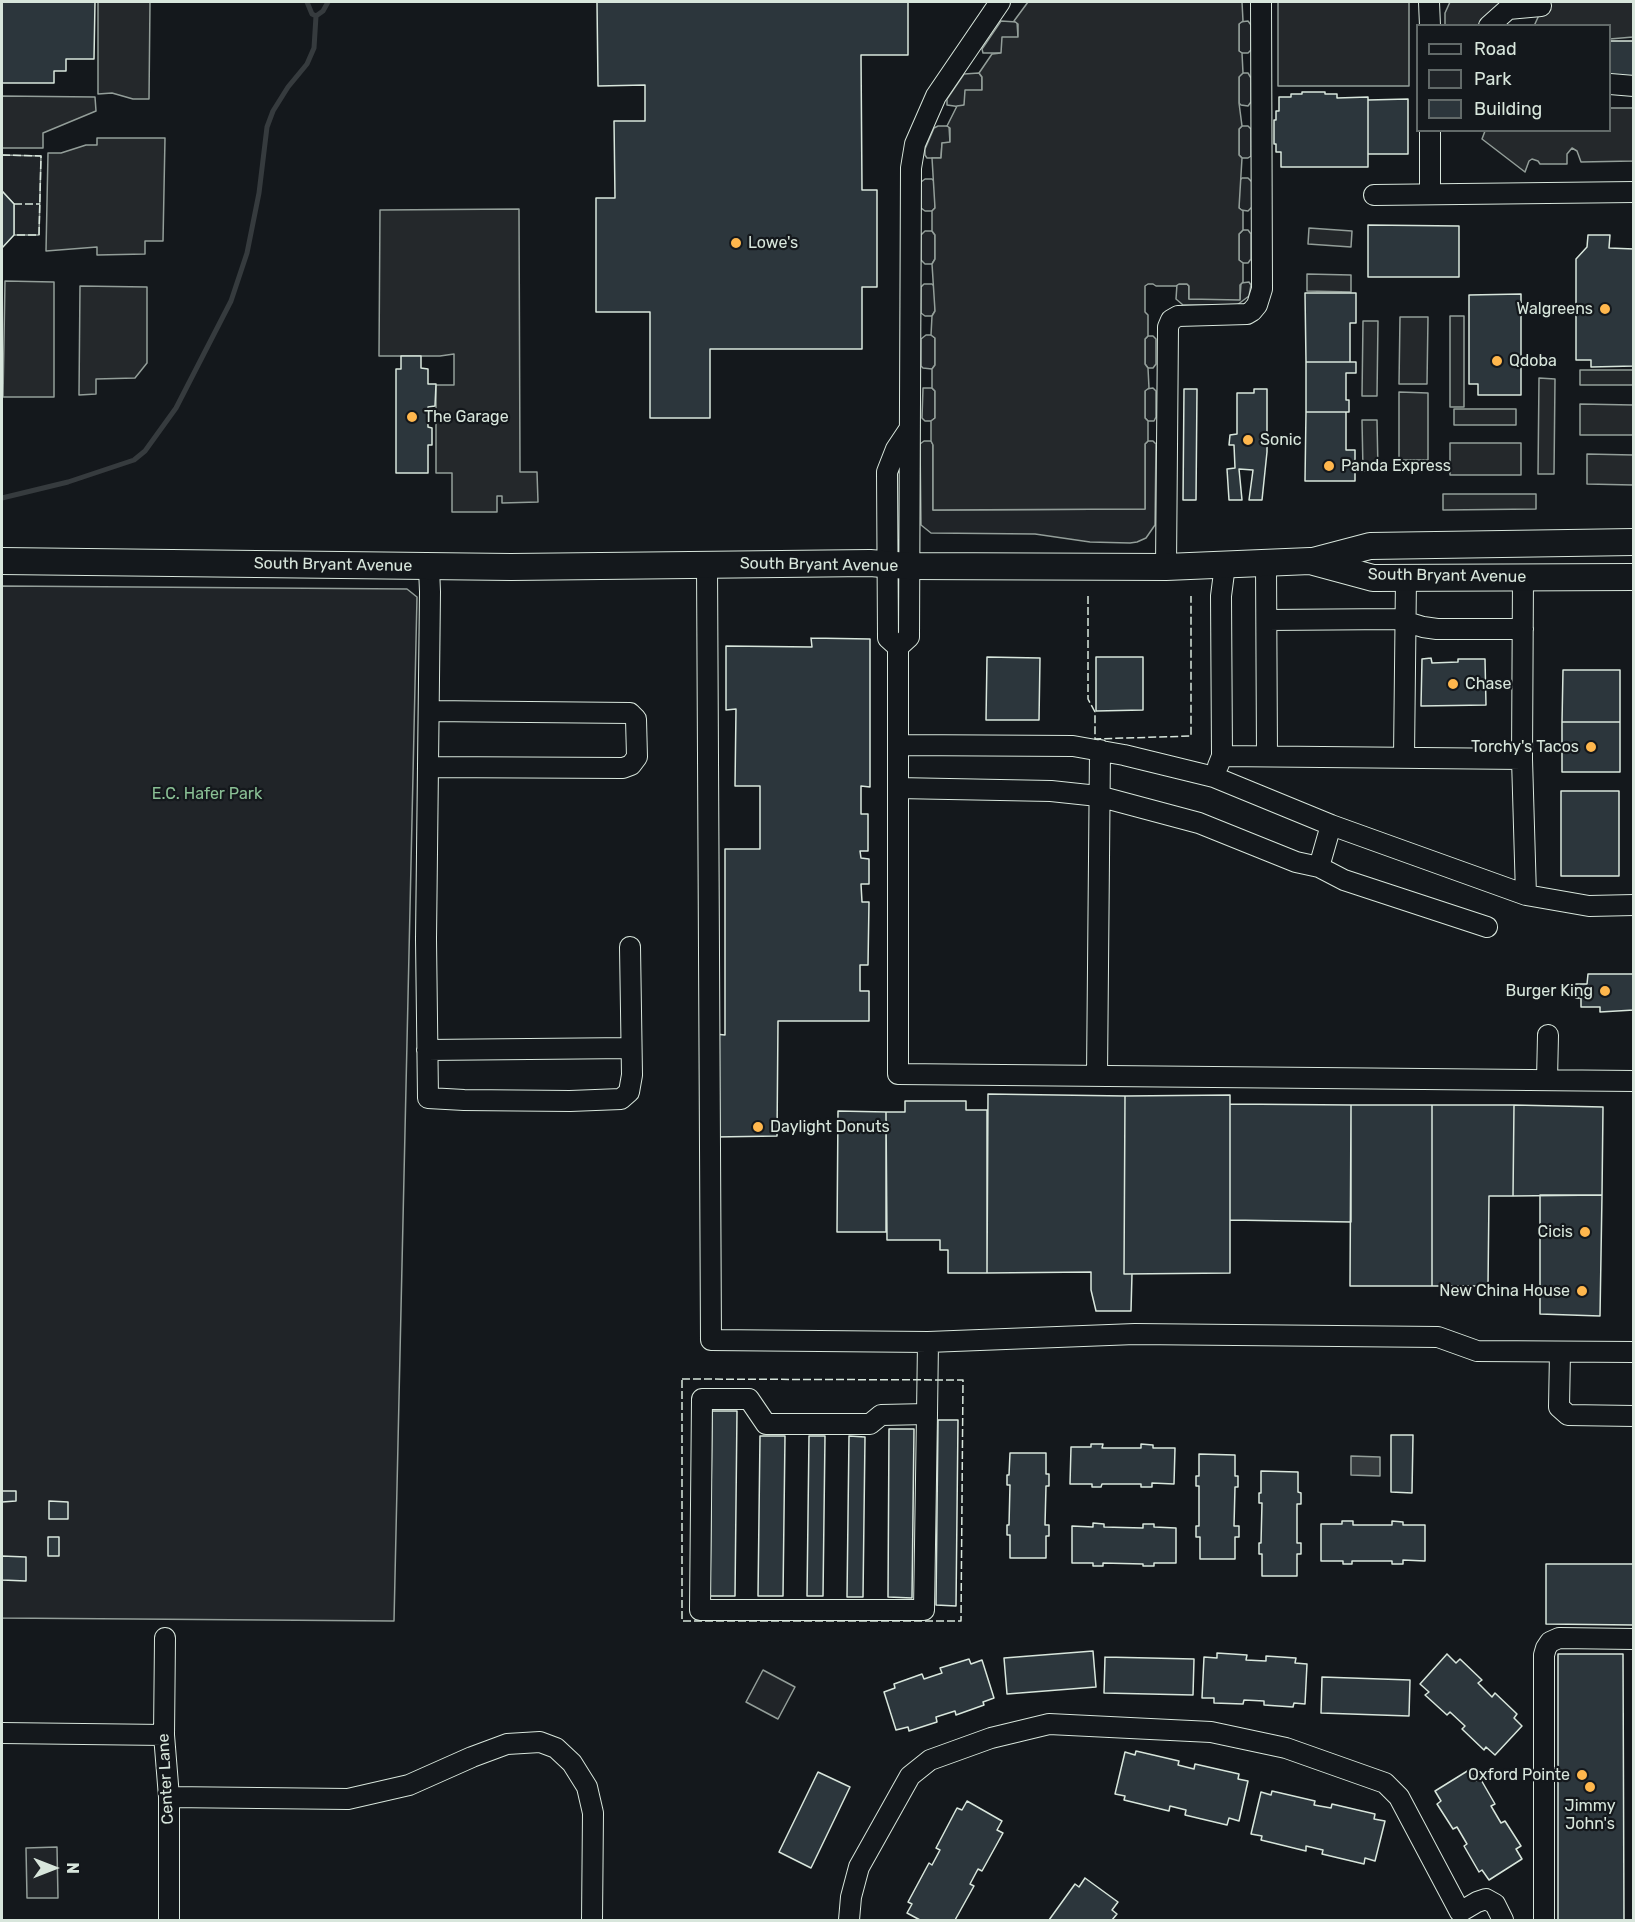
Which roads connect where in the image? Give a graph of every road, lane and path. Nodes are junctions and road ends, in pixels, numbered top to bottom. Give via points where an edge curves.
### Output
1 (1000, 2) edge
2 (1261, 2) edge
3 (1430, 2) edge
4 (1430, 24) edge
5 (1491, 24) edge
6 (1506, 24) edge
7 (1611, 84) edge
8 (1634, 86) edge
9 (1611, 92) edge
10 (1634, 93) edge
11 (1430, 132) edge
12 (1634, 192) edge
13 (1430, 194) junction
14 (1374, 195) dead end
15 (1634, 542) edge
16 (2, 561) edge
17 (1310, 561) junction
18 (1266, 563) junction
19 (707, 564) junction
20 (898, 565) junction
21 (1225, 565) junction
22 (429, 567) junction
23 (1166, 567) junction
24 (1523, 577) junction
25 (1634, 577) edge
26 (1406, 578) junction
27 (1266, 620) junction
28 (1406, 621) junction
29 (1523, 629) junction
30 (429, 711) junction
31 (898, 745) junction
32 (1100, 750) junction
33 (1222, 756) junction
34 (1266, 756) junction
35 (1404, 757) junction
36 (1522, 759) junction
37 (428, 767) junction
38 (1214, 777) junction
39 (898, 788) junction
40 (1098, 795) junction
41 (1331, 825) junction
42 (1319, 867) junction
43 (1526, 895) junction
44 (1634, 905) edge
45 (1487, 927) dead end
46 (630, 947) dead end
47 (1548, 1035) dead end
48 (631, 1048) junction
49 (427, 1050) junction
50 (1097, 1076) junction
51 (1547, 1080) junction
52 (1634, 1081) edge
53 (928, 1342) junction
54 (1560, 1352) junction
55 (1634, 1352) edge
56 (927, 1414) junction
57 (1634, 1416) edge
58 (165, 1638) dead end
59 (1634, 1639) edge
60 (2, 1733) edge
61 (164, 1736) junction
62 (169, 1797) junction
63 (1473, 1914) edge
64 (169, 1920) edge
65 (592, 1920) edge
66 (849, 1920) edge
67 (1503, 1920) edge
68 (1544, 1920) edge

1 - 20 street via 936,96 915,144 911,168 908,431
2 - 23 street via 1262,289 1257,305 1246,314 1178,316 1167,327
3 - 4 street
5 - 6 street via 1508,9 1541,6
7 - 8 street
9 - 10 street
11 - 13 street
12 - 13 street
13 - 14 street
15 - 17 main road via 1370,546
16 - 22 main road, South Bryant Avenue
17 - 18 main road, South Bryant Avenue
17 - 26 main road, South Bryant Avenue via 1372,578
18 - 21 main road, South Bryant Avenue
18 - 27 street
19 - 20 main road, South Bryant Avenue
19 - 22 main road, South Bryant Avenue
19 - 53 street via 711,1340
20 - 23 main road, South Bryant Avenue
20 - 31 street via 909,637 898,647
21 - 23 main road, South Bryant Avenue
21 - 33 street via 1221,596
22 - 30 street
24 - 25 main road, South Bryant Avenue
24 - 26 main road, South Bryant Avenue
24 - 29 street
26 - 28 street
27 - 28 street
27 - 34 street
28 - 29 street via 1437,629
28 - 35 street
29 - 36 street
30 - 37 street
30 - 37 street via 630,713 636,718 637,757 623,768
31 - 32 street via 1073,746
31 - 39 street
32 - 38 street
32 - 40 street
33 - 34 street
33 - 38 street
34 - 35 street
35 - 36 street
36 - 43 street
37 - 49 street
38 - 41 street
39 - 40 street
39 - 50 street via 898,1074
40 - 42 street via 1199,823 1296,862
40 - 50 street
41 - 42 street
41 - 43 street
42 - 45 street via 1344,880
43 - 44 street via 1589,906
46 - 48 street
47 - 51 street
48 - 49 street
48 - 49 street via 629,1092 621,1099 570,1101 428,1098
50 - 51 street
51 - 52 street
53 - 54 street via 1135,1334 1438,1337 1477,1351
53 - 56 street
54 - 55 street
54 - 57 street via 1559,1407 1568,1415
56 - 56 street via 924,1610 700,1610 702,1399 749,1399 766,1424 870,1424 881,1415
58 - 61 street, Center Lane
59 - 68 street via 1559,1638 1546,1648
60 - 61 street
61 - 62 street, Center Lane
62 - 64 street, Center Lane
62 - 65 street via 348,1799 409,1785 507,1744 540,1742 556,1748 572,1763 587,1788 593,1813
63 - 66 street via 1460,1912 1399,1797 1385,1783 1286,1748 1211,1732 1048,1724 940,1756 910,1776 859,1867
63 - 67 street via 1486,1899 1495,1904

